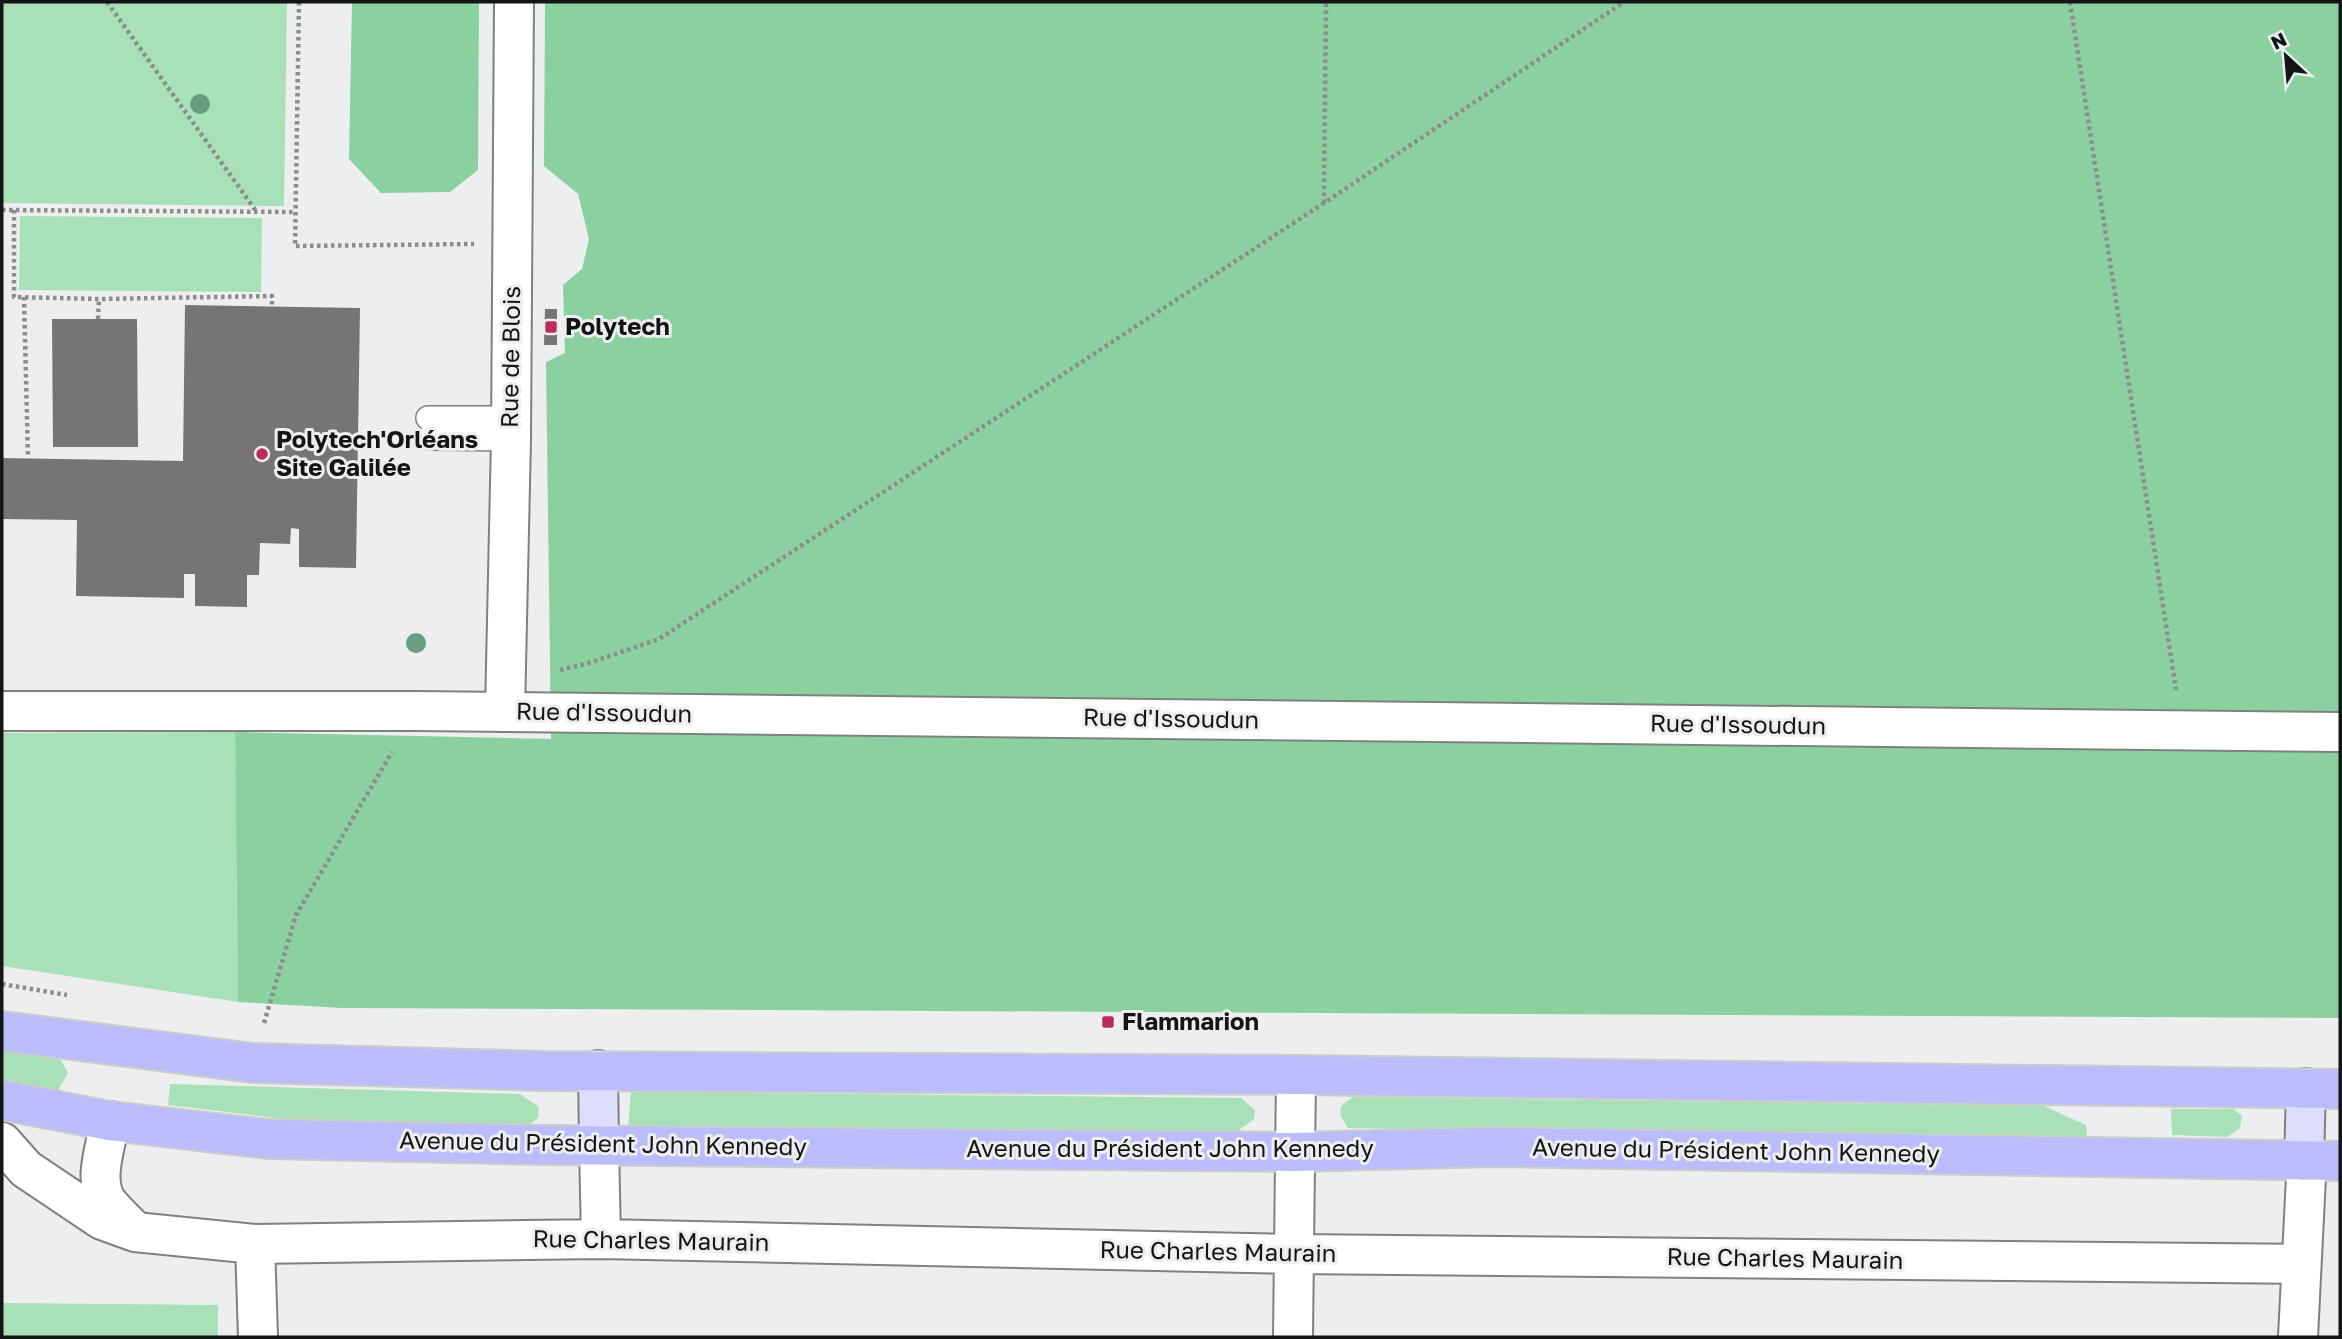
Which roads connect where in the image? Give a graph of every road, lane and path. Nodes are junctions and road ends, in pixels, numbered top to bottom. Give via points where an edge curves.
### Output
1 (107, 2) edge
2 (299, 2) edge
3 (514, 2) edge
4 (1326, 2) edge
5 (1624, 2) edge
6 (2070, 2) edge
7 (1324, 203) junction
8 (2, 210) edge
9 (14, 210) junction
10 (257, 211) junction
11 (295, 212) junction
12 (513, 244) junction
13 (24, 297) junction
14 (99, 299) junction
15 (272, 306) dead end
16 (98, 318) dead end
17 (428, 428) dead end
18 (511, 428) junction
19 (28, 458) dead end
20 (554, 671) dead end
21 (2178, 698) dead end
22 (2, 711) edge
23 (415, 711) junction
24 (505, 712) junction
25 (2340, 732) edge
26 (264, 1024) dead end
27 (2, 1031) edge
28 (598, 1070) junction
29 (1296, 1075) junction
30 (2323, 1089) edge
31 (2, 1100) edge
32 (110, 1121) junction
33 (2, 1142) edge
34 (599, 1146) junction
35 (1294, 1152) junction
36 (2322, 1161) edge
37 (135, 1232) junction
38 (601, 1239) junction
39 (255, 1244) junction
40 (1293, 1254) junction
41 (2301, 1264) junction
42 (258, 1337) edge
43 (1293, 1337) edge
44 (2298, 1337) edge

1 - 10 path
2 - 11 path
3 - 12 street, Rue de Blois
4 - 7 path
5 - 7 path
6 - 21 path
7 - 20 path via 659,639
8 - 9 path
9 - 10 path
9 - 13 path via 14,297
10 - 11 path
11 - 12 path via 295,246
12 - 18 street, Rue de Blois
13 - 14 path
13 - 19 path
14 - 15 path via 272,296
14 - 16 path
17 - 18 lane
18 - 24 street, Rue de Blois
22 - 23 street, Rue d'Issoudun
23 - 24 street, Rue d'Issoudun
23 - 26 path via 296,915
24 - 25 street, Rue d'Issoudun
27 - 28 main road via 253,1063
28 - 29 main road
28 - 34 main road
29 - 30 main road
29 - 35 street
30 - 36 main road
31 - 32 main road, Avenue du Président John Kennedy
32 - 34 main road, Avenue du Président John Kennedy via 269,1139
32 - 37 street via 101,1187 107,1202
33 - 37 street, Rue Charles Maurain via 26,1169 102,1220
34 - 35 main road, Avenue du Président John Kennedy
34 - 38 street
35 - 36 main road, Avenue du Président John Kennedy via 1494,1147
35 - 40 street
36 - 41 street via 2306,1177
37 - 39 street, Rue Charles Maurain
38 - 39 street, Rue Charles Maurain
38 - 40 street, Rue Charles Maurain
39 - 42 street
40 - 41 street, Rue Charles Maurain
40 - 43 street
41 - 44 street

